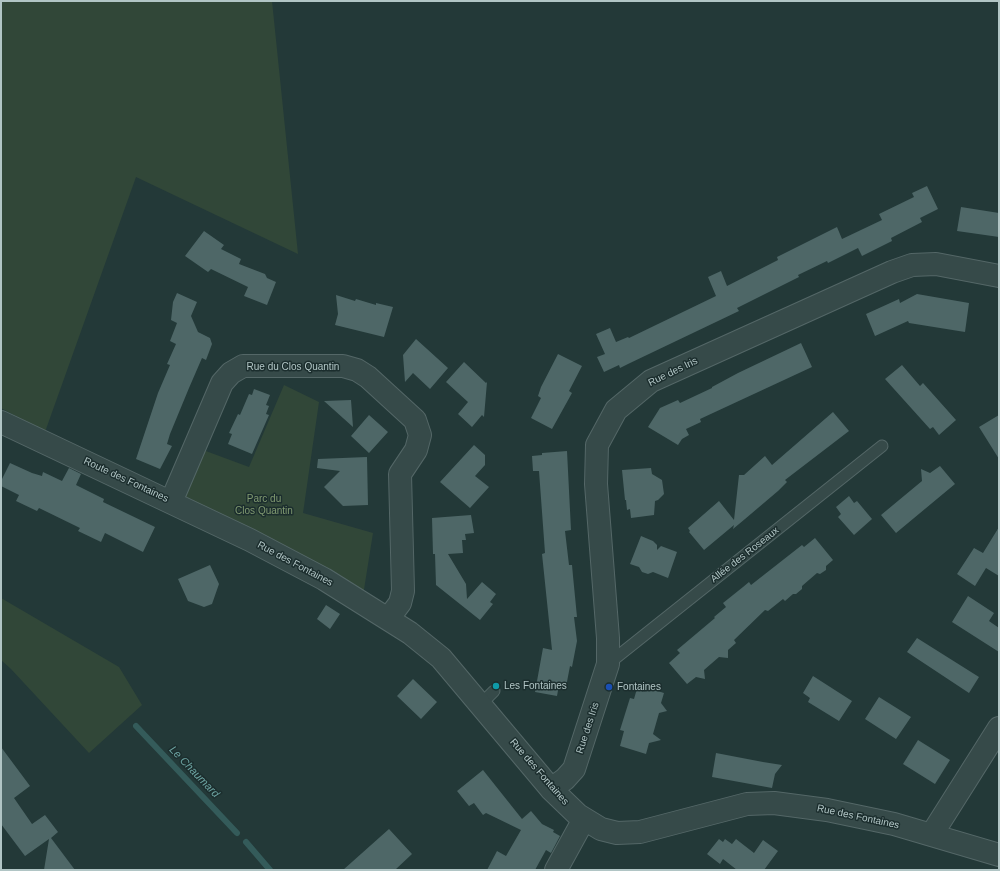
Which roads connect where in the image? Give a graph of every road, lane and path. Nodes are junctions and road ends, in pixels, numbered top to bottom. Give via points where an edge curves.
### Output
1 (999, 276) edge
2 (1, 422) edge
3 (882, 446) dead end
4 (171, 502) junction
5 (250, 540) joint
6 (388, 619) junction
7 (608, 664) junction
8 (999, 728) edge
9 (551, 789) junction
10 (584, 819) junction
11 (932, 834) junction
12 (999, 854) edge
13 (556, 870) edge

1 - 7 street, Rue des Iris via 936,264 912,265 651,381 616,410 597,445 596,484
2 - 4 street, Route des Fontaines
3 - 7 lane, Allée des Roseaux
4 - 5 street, Route des Fontaines
4 - 6 street, Rue du Clos Quantin via 222,383 231,373 243,366 343,366 357,370 415,420 420,435 416,450 400,474 403,591 400,603
5 - 6 street, Rue des Fontaines via 324,579
6 - 9 street, Rue des Fontaines via 410,633 488,697
7 - 9 street, Rue des Iris via 574,769
8 - 11 street
9 - 10 street, Rue des Fontaines
10 - 11 street, Rue des Fontaines via 600,829 617,833 640,832 747,804 774,803 827,810
10 - 13 street
11 - 12 street, Rue des Fontaines

